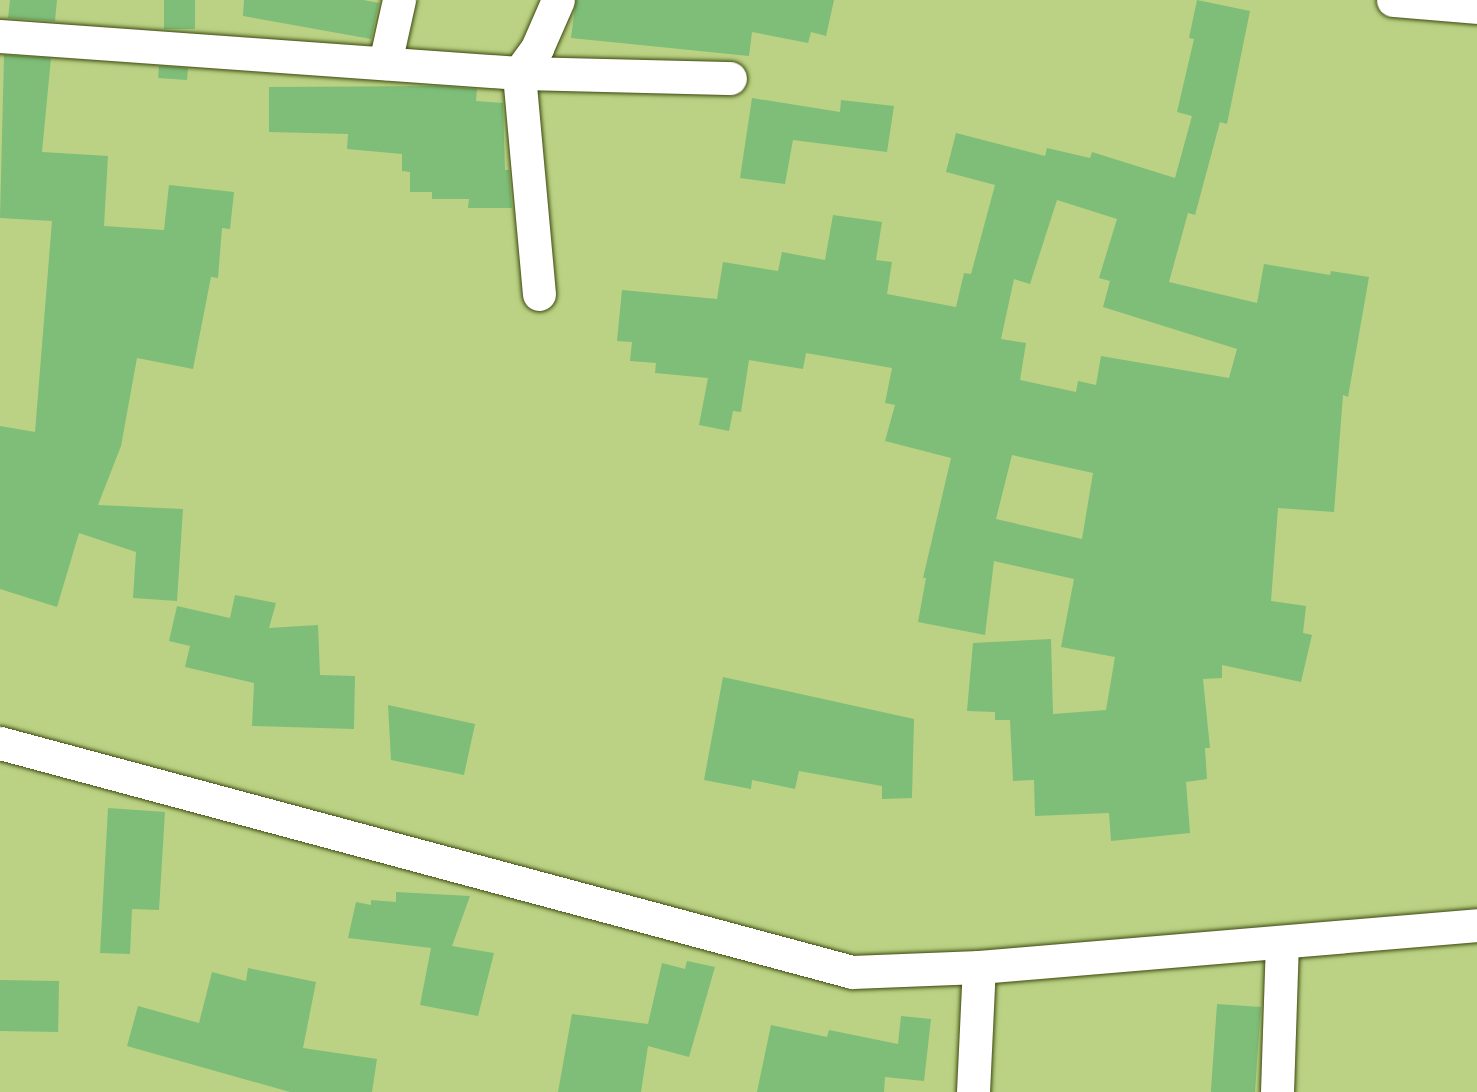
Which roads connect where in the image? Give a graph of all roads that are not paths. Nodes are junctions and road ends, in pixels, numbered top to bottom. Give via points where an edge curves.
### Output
1 (399, 0) edge
2 (558, 0) edge
3 (1393, 0) edge
4 (1477, 7) edge
5 (0, 36) edge
6 (385, 63) junction
7 (519, 73) junction
8 (730, 78) dead end
9 (539, 294) dead end
10 (0, 743) edge
11 (1477, 925) edge
12 (1282, 942) junction
13 (979, 967) junction
14 (973, 1092) edge
15 (1277, 1092) edge

1 - 6 street
2 - 7 street via 537,48
3 - 4 street
5 - 6 street
6 - 7 street
7 - 8 street
7 - 9 street
10 - 13 street via 852,972
11 - 12 street
12 - 13 street
12 - 15 street
13 - 14 street

